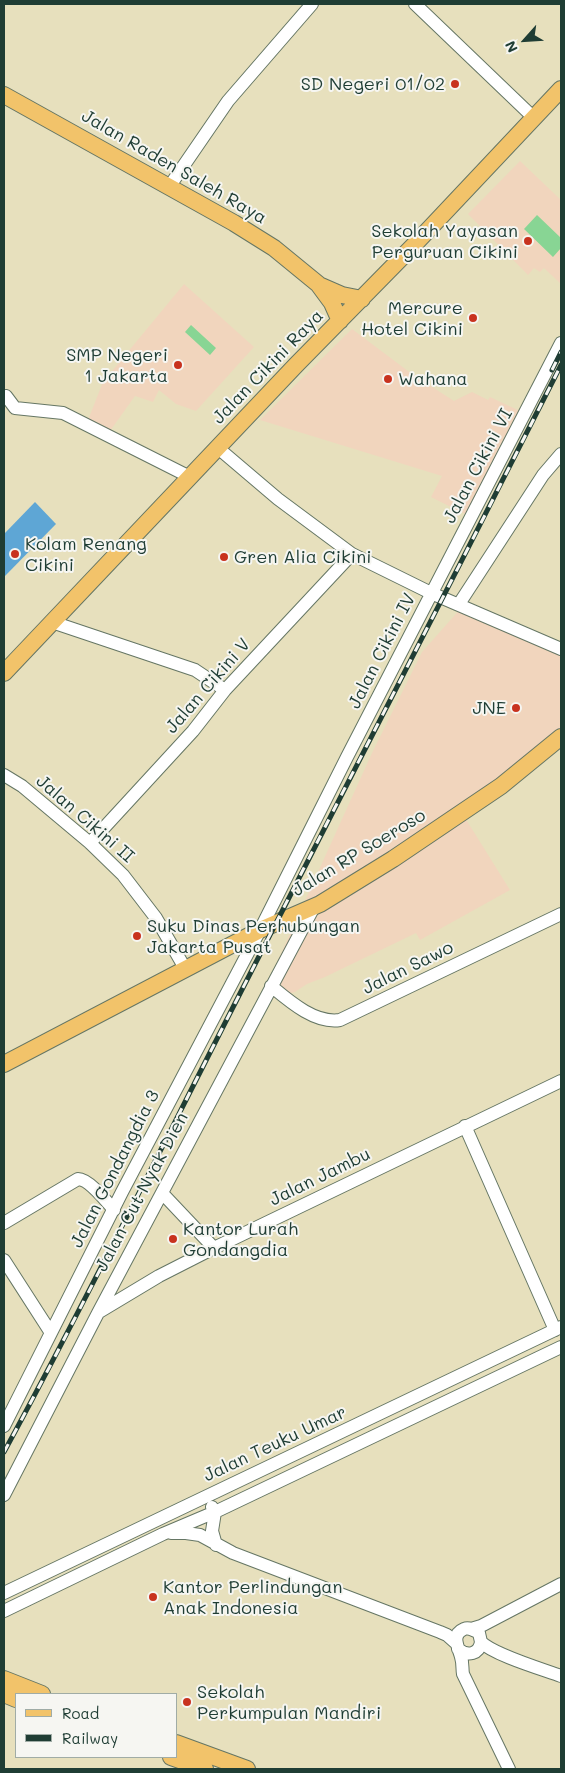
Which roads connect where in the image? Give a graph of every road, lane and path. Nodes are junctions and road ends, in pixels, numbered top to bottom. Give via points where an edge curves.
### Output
1 (415, 4) edge
2 (309, 5) edge
3 (561, 89) edge
4 (4, 95) edge
5 (534, 118) junction
6 (169, 187) junction
7 (318, 284) junction
8 (362, 299) junction
9 (340, 320) junction
10 (561, 344) edge
11 (558, 358) edge
12 (6, 396) dead end
13 (218, 448) junction
14 (561, 454) edge
15 (190, 477) junction
16 (352, 554) junction
17 (431, 593) junction
18 (459, 604) junction
19 (52, 622) junction
20 (561, 649) edge
21 (4, 673) edge
22 (225, 690) junction
23 (561, 737) edge
24 (4, 775) edge
25 (90, 843) junction
26 (314, 907) junction
27 (561, 914) edge
28 (260, 930) junction
29 (186, 970) junction
30 (271, 986) junction
31 (4, 1064) edge
32 (561, 1081) edge
33 (465, 1126) junction
34 (162, 1193) junction
35 (114, 1210) junction
36 (4, 1223) edge
37 (214, 1248) junction
38 (4, 1260) edge
39 (98, 1313) junction
40 (558, 1328) edge
41 (51, 1333) junction
42 (535, 1339) junction
43 (561, 1347) edge
44 (543, 1356) junction
45 (370, 1418) junction
46 (4, 1425) edge
47 (377, 1435) junction
48 (4, 1495) edge
49 (208, 1495) junction
50 (215, 1512) junction
51 (163, 1534) junction
52 (216, 1545) junction
53 (561, 1584) edge
54 (10, 1587) edge
55 (4, 1593) edge
56 (4, 1611) edge
57 (469, 1642) junction
58 (561, 1676) edge
59 (4, 1679) edge
60 (39, 1693) edge
61 (178, 1744) edge
62 (174, 1758) edge
63 (205, 1769) edge
64 (247, 1769) edge
65 (509, 1769) edge

1 - 5 street
2 - 6 street via 228,101
3 - 5 main road, Jalan Cikini Raya
4 - 6 main road, Jalan Raden Saleh Raya
5 - 8 main road, Jalan Cikini Raya
6 - 7 main road, Jalan Raden Saleh Raya via 274,248
7 - 8 main road, Jalan Raden Saleh Raya via 342,295
7 - 9 main road, Jalan Raden Saleh Raya via 332,302
8 - 9 main road, Jalan Cikini Raya
9 - 13 main road, Jalan Cikini Raya
10 - 11 street, Jalan Cikini VI
11 - 17 street, Jalan Cikini VI
12 - 15 street via 14,408 63,413
13 - 15 main road, Jalan Cikini Raya
13 - 16 street, Jalan Cikini IV via 278,499
14 - 18 street via 543,475
15 - 19 main road, Jalan Cikini Raya
16 - 17 street, Jalan Cikini IV
16 - 22 street, Jalan Cikini V
17 - 18 street
17 - 28 street, Jalan Cikini IV
18 - 20 street
19 - 21 main road, Jalan Cikini Raya
19 - 22 street via 195,670
22 - 25 street, Jalan Cikini V via 193,731
23 - 26 main road, Jalan RP Soeroso via 501,786 393,859
24 - 25 street, Jalan Cikini II via 22,786
25 - 29 street, Jalan Cikini II via 123,875 156,918
26 - 28 main road, Jalan RP Soeroso
26 - 30 street, Jalan Cut Nyak Dien
27 - 30 street, Jalan Sawo via 340,1020 333,1021 309,1012
28 - 29 main road, Jalan RP Soeroso
28 - 35 street, Jalan Gondangdia 3
29 - 31 main road, Jalan RP Soeroso
30 - 34 street, Jalan Cut Nyak Dien
32 - 33 street, Jalan Jambu
33 - 37 street, Jalan Jambu
33 - 40 street
34 - 37 street
34 - 39 street, Jalan Cut Nyak Dien
35 - 36 street via 82,1179 70,1182
35 - 41 street, Jalan Gondangdia 3
37 - 39 street, Jalan Jambu
38 - 41 street
39 - 48 street, Jalan Cut Nyak Dien
40 - 42 street, Jalan Teuku Umar
41 - 46 street, Jalan Gondangdia 3
42 - 44 street
42 - 45 street, Jalan Teuku Umar
43 - 44 street, Jalan Teuku Umar
44 - 47 street, Jalan Teuku Umar
45 - 47 street
45 - 49 street, Jalan Teuku Umar
47 - 50 street, Jalan Teuku Umar
49 - 50 street
49 - 54 street, Jalan Teuku Umar
50 - 51 street, Jalan Teuku Umar
50 - 52 street via 212,1530
51 - 52 street via 194,1534
51 - 56 street, Jalan Teuku Umar
52 - 57 street
53 - 57 street via 481,1626
54 - 55 street, Jalan Teuku Umar
57 - 58 street
57 - 65 street via 465,1676
59 - 60 main road
61 - 64 main road
62 - 63 main road

